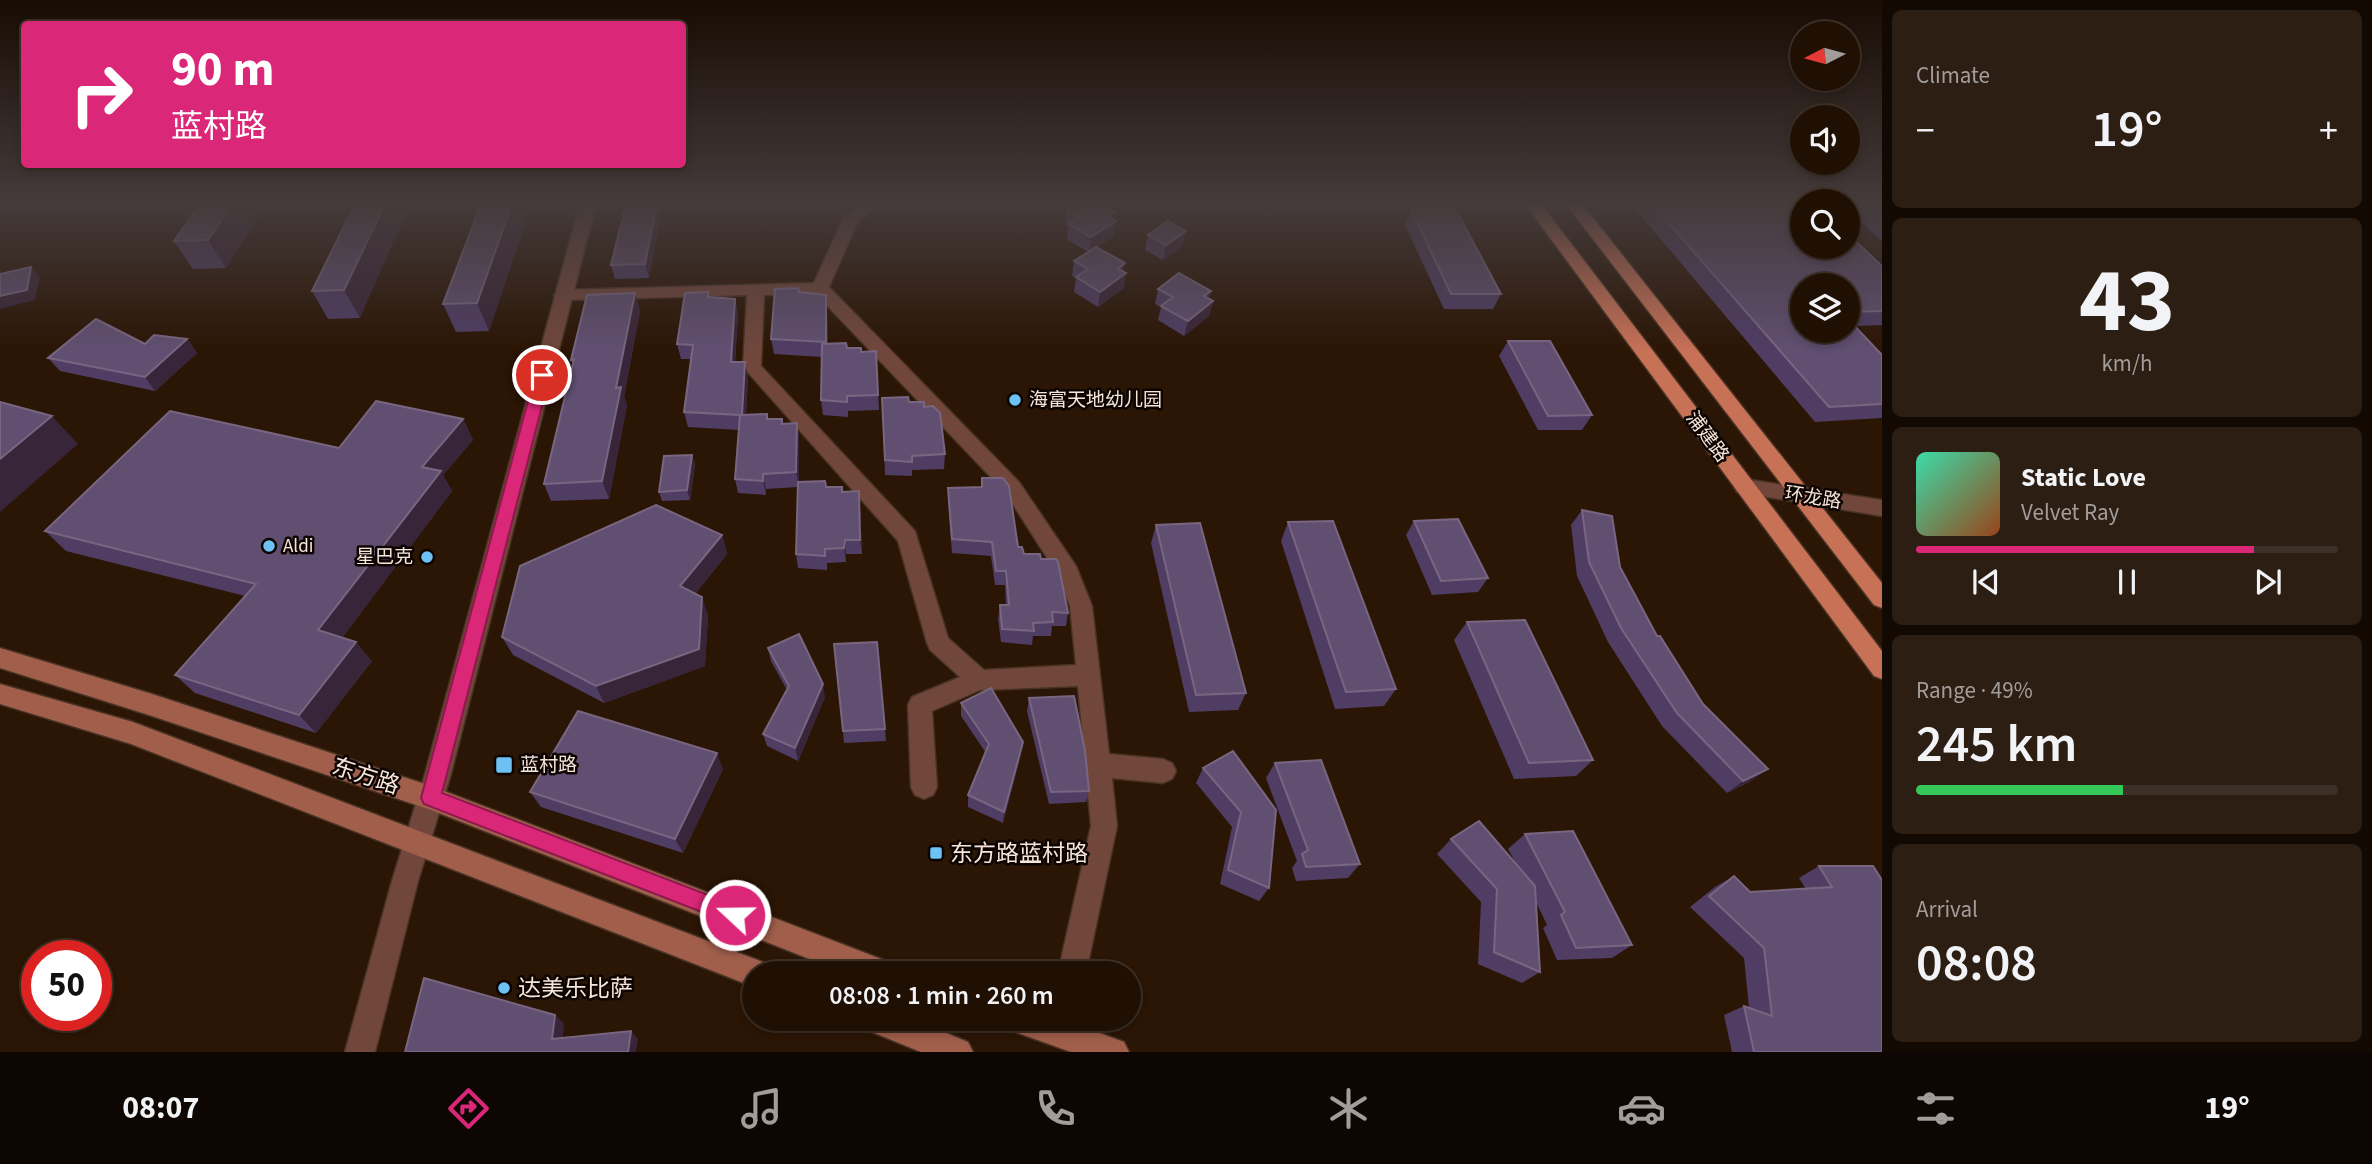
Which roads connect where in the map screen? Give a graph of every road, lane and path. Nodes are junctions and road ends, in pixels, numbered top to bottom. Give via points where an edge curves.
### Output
1 (575, 253) edge
2 (836, 253) edge
3 (1570, 253) edge
4 (1612, 253) edge
5 (820, 288) junction
6 (756, 290) junction
7 (563, 295) junction
8 (1744, 487) junction
9 (1802, 496) junction
10 (1882, 508) edge
11 (1882, 599) edge
12 (0, 658) edge
13 (1882, 669) edge
14 (1088, 675) junction
15 (979, 680) junction
16 (0, 694) edge
17 (1098, 765) junction
18 (1163, 771) dead end
19 (923, 787) dead end
20 (431, 798) junction
21 (418, 842) junction
22 (850, 961) edge
23 (1075, 961) edge
24 (742, 968) edge
25 (905, 1031) edge
26 (1070, 1031) edge
27 (360, 1052) edge
28 (958, 1052) edge
29 (1114, 1052) edge

1 - 7 street
2 - 5 street
3 - 8 main road, 浦建路
4 - 9 main road, 浦建路
5 - 6 street
5 - 14 street via 1012,487 1068,572 1081,606
6 - 7 street
6 - 15 street via 752,367 908,537 938,643
7 - 20 street
8 - 9 street, 环龙路
8 - 13 main road, 浦建路
9 - 10 street, 环龙路
9 - 11 main road, 浦建路
12 - 20 main road, 东方路
14 - 15 street
14 - 17 street
15 - 19 street via 920,705
16 - 21 main road, 东方路 via 133,733
17 - 18 street
17 - 23 street via 1104,826
20 - 21 street
20 - 22 main road, 东方路
21 - 24 main road, 东方路
21 - 27 street
25 - 28 main road
26 - 29 main road

